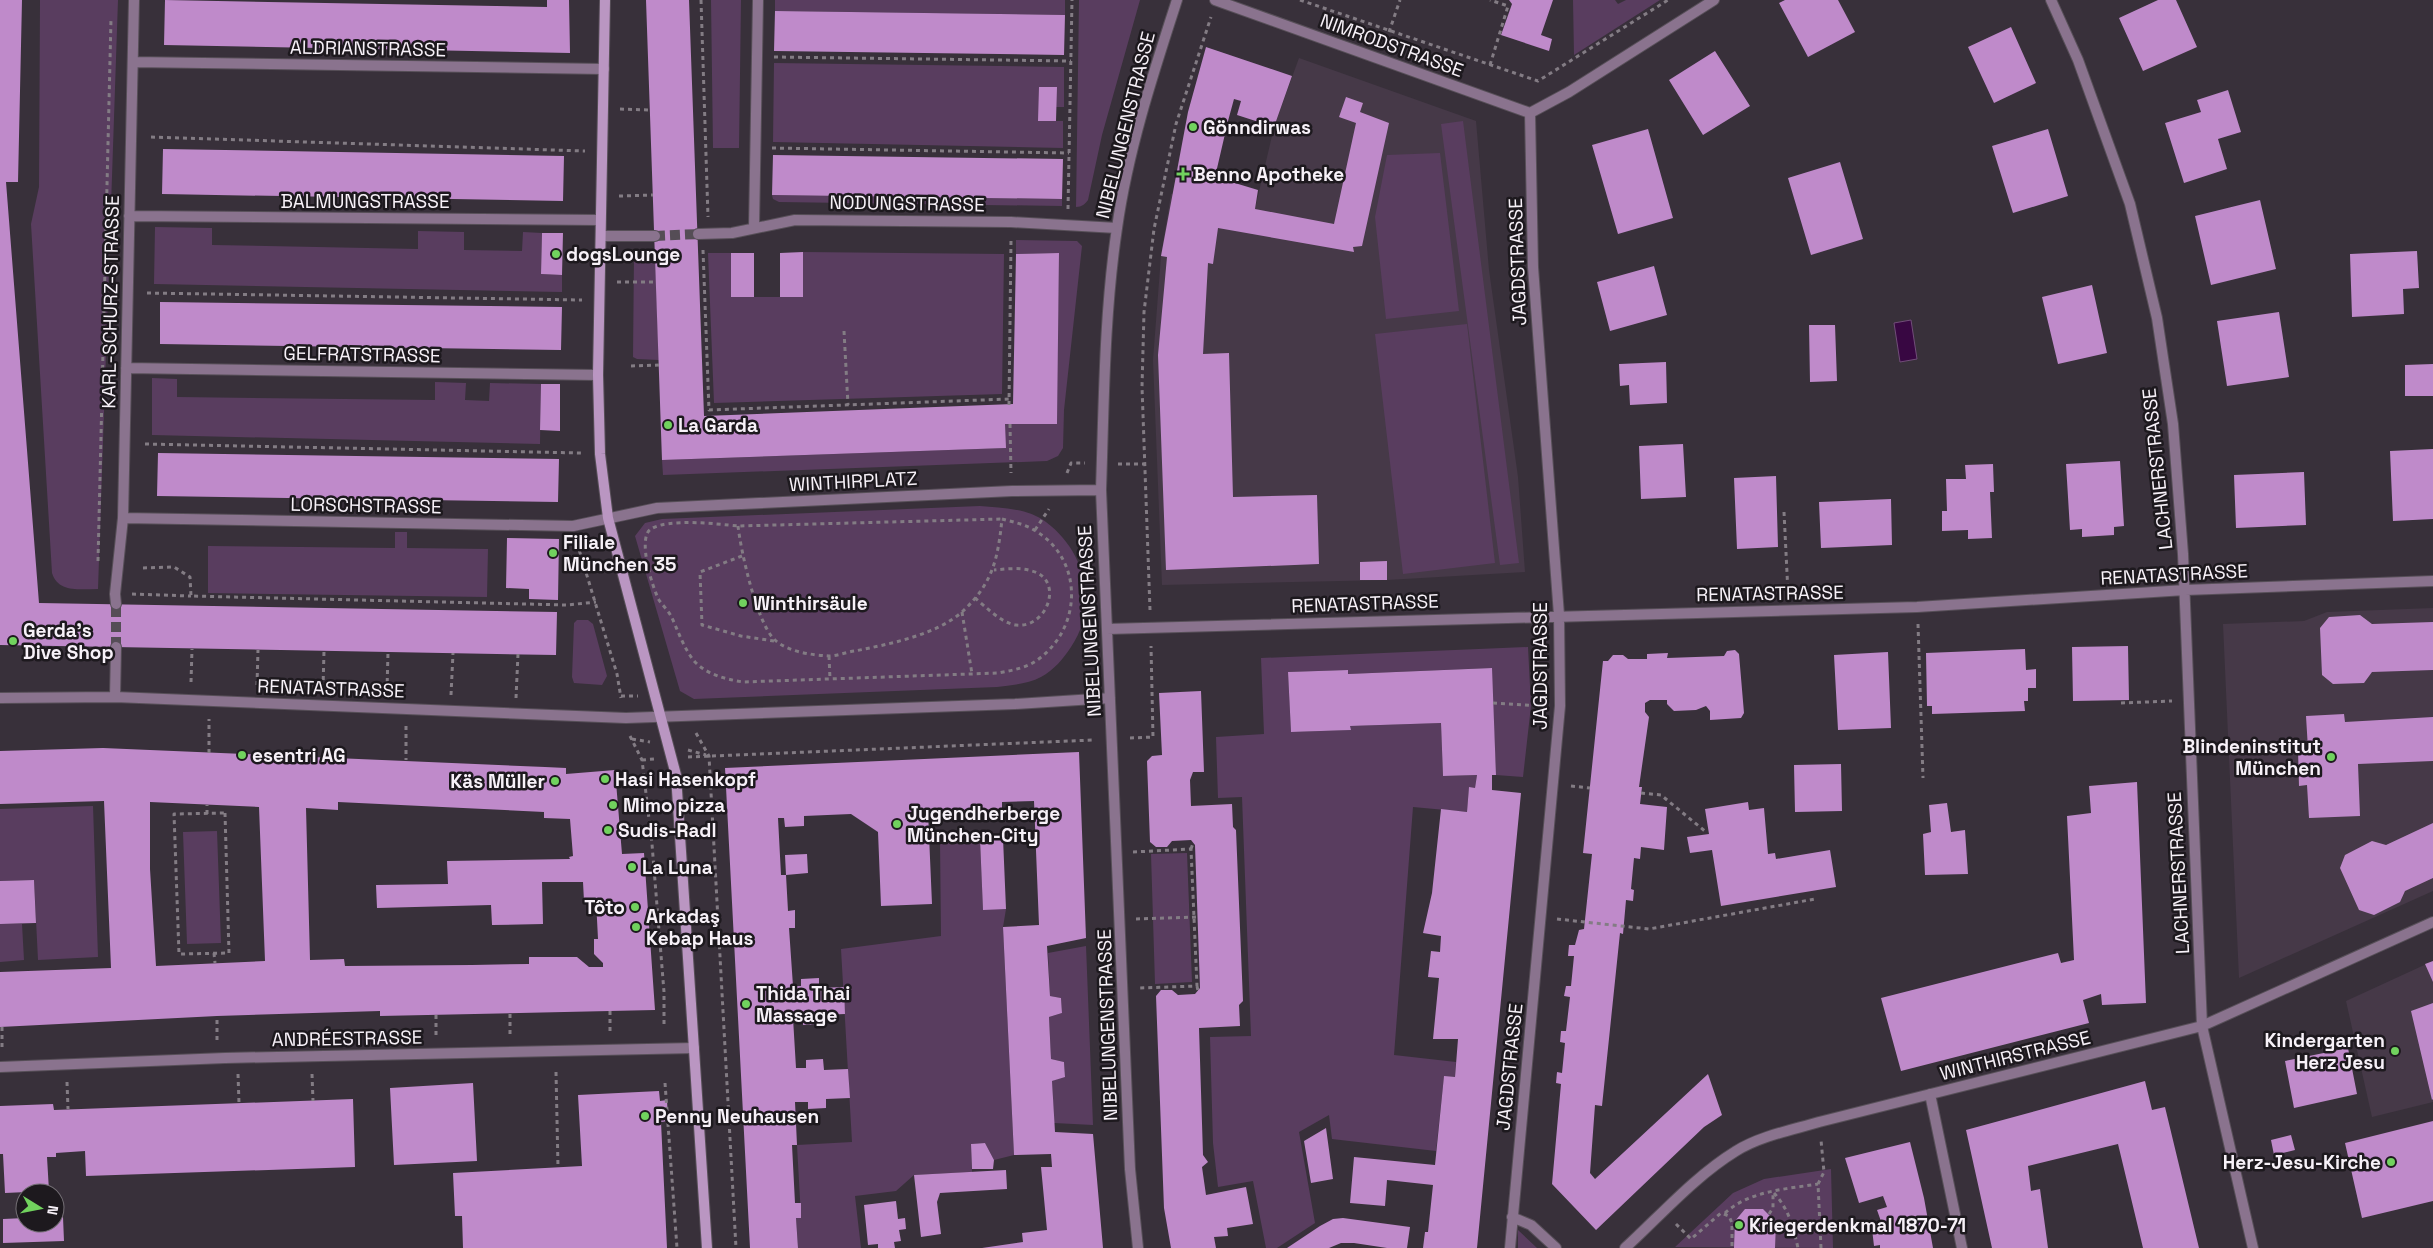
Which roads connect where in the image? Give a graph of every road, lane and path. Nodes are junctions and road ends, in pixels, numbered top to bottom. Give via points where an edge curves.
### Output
1 (134, 0) edge
2 (605, 0) edge
3 (701, 0) edge
4 (758, 0) edge
5 (1072, 0) edge
6 (1177, 0) edge
7 (1216, 0) edge
8 (1300, 0) edge
9 (1400, 0) edge
10 (1490, 0) edge
11 (1668, 0) edge
12 (1714, 0) edge
13 (2051, 0) edge
14 (111, 19) dead end
15 (1390, 32) junction
16 (768, 57) dead end
17 (1070, 61) junction
18 (133, 62) junction
19 (1490, 65) junction
20 (604, 69) junction
21 (603, 109) junction
22 (650, 110) dead end
23 (1530, 113) junction
24 (151, 138) dead end
25 (766, 148) dead end
26 (602, 152) junction
27 (1069, 153) junction
28 (653, 195) dead end
29 (601, 196) junction
30 (129, 216) junction
31 (600, 220) junction
32 (1068, 223) junction
33 (754, 228) junction
34 (1117, 228) junction
35 (703, 234) junction
36 (601, 236) junction
37 (654, 236) tunnel mouth
38 (1010, 257) dead end
39 (600, 282) junction
40 (656, 282) dead end
41 (147, 293) dead end
42 (600, 300) junction
43 (844, 331) dead end
44 (659, 365) dead end
45 (631, 366) dead end
46 (126, 368) junction
47 (598, 375) junction
48 (1009, 399) junction
49 (848, 405) junction
50 (1009, 405) dead end
51 (1010, 424) dead end
52 (145, 444) dead end
53 (600, 454) junction
54 (1100, 490) junction
55 (1012, 491) junction
56 (1784, 512) dead end
57 (122, 518) junction
58 (608, 518) junction
59 (1002, 519) junction
60 (738, 526) junction
61 (576, 540) dead end
62 (742, 556) junction
63 (98, 564) dead end
64 (143, 568) dead end
65 (994, 570) junction
66 (2433, 581) edge
67 (2185, 590) junction
68 (191, 596) junction
69 (975, 598) junction
70 (116, 599) joint
71 (596, 602) junction
72 (1917, 607) junction
73 (1788, 610) junction
74 (962, 612) junction
75 (1559, 615) junction
76 (1150, 626) junction
77 (1107, 628) junction
78 (775, 641) junction
79 (116, 647) tunnel mouth
80 (192, 648) dead end
81 (258, 650) dead end
82 (324, 651) dead end
83 (388, 652) dead end
84 (453, 653) dead end
85 (518, 654) dead end
86 (829, 656) junction
87 (972, 674) junction
88 (830, 679) junction
89 (115, 697) junction
90 (0, 698) edge
91 (1110, 698) junction
92 (191, 700) junction
93 (2188, 700) junction
94 (210, 701) junction
95 (256, 703) junction
96 (1493, 703) dead end
97 (2121, 703) dead end
98 (322, 706) junction
99 (1560, 706) junction
100 (387, 708) junction
101 (450, 710) junction
102 (515, 713) junction
103 (662, 716) junction
104 (626, 718) junction
105 (406, 730) dead end
106 (1112, 739) junction
107 (209, 753) dead end
108 (406, 760) dead end
109 (1923, 778) dead end
110 (1641, 793) dead end
111 (207, 804) dead end
112 (207, 814) junction
113 (1706, 832) dead end
114 (1193, 843) dead end
115 (1191, 849) junction
116 (1118, 852) junction
117 (1816, 899) dead end
118 (1196, 917) junction
119 (1542, 918) junction
120 (1120, 920) junction
121 (2433, 922) edge
122 (214, 953) junction
123 (215, 963) dead end
124 (1196, 986) junction
125 (1123, 989) junction
126 (1198, 991) dead end
127 (217, 1016) dead end
128 (664, 1026) dead end
129 (2202, 1026) junction
130 (217, 1044) dead end
131 (694, 1048) junction
132 (312, 1056) junction
133 (238, 1058) junction
134 (66, 1064) junction
135 (0, 1067) edge
136 (556, 1072) dead end
137 (664, 1084) dead end
138 (1930, 1094) junction
139 (313, 1101) dead end
140 (239, 1103) dead end
141 (68, 1109) dead end
142 (1819, 1122) junction
143 (558, 1167) dead end
144 (1818, 1184) junction
145 (1773, 1192) junction
146 (1664, 1211) junction
147 (1725, 1214) junction
148 (1768, 1214) dead end
149 (1512, 1216) junction
150 (677, 1248) edge
151 (707, 1248) edge
152 (736, 1248) edge
153 (1138, 1248) edge
154 (1510, 1248) edge
155 (1556, 1248) edge
156 (1625, 1248) edge
157 (1732, 1248) edge
158 (1798, 1248) edge
159 (1820, 1248) edge
160 (1962, 1248) edge
161 (2253, 1248) edge

1 - 18 street, KARL-SCHURZ-STRASSE
2 - 20 street
3 - 35 path
4 - 33 street
5 - 17 path
6 - 34 street, NIBELUNGENSTRASSE via 1138,132
7 - 23 street, NIMRODSTRASSE
7 - 76 path via 1176,124 1154,228 1144,312 1142,387
8 - 15 path
9 - 15 path
10 - 19 path via 1508,6
11 - 19 path via 1538,81
12 - 23 street via 1569,92
13 - 67 street, LACHNERSTRASSE via 2078,60 2139,236 2173,424
14 - 63 path
15 - 19 path
16 - 17 path
17 - 27 path
18 - 20 street, ALDRIANSTRASSE
18 - 30 street, KARL-SCHURZ-STRASSE
20 - 21 street
21 - 22 path
21 - 26 street
23 - 75 street, JAGDSTRASSE via 1533,267
24 - 26 path
25 - 27 path
26 - 29 street
27 - 32 path
28 - 29 path
29 - 31 street
30 - 31 street, BALMUNGSTRASSE
30 - 46 street, KARL-SCHURZ-STRASSE
31 - 36 street
32 - 33 street, NODUNGSTRASSE via 795,220
32 - 34 street, NODUNGSTRASSE
33 - 35 street, NODUNGSTRASSE
34 - 54 street, NIBELUNGENSTRASSE via 1105,355
35 - 49 path via 709,410
36 - 37 street
36 - 39 street
38 - 48 path
39 - 40 path
39 - 42 street
41 - 42 path
42 - 47 street
43 - 49 path
44 - 45 path
46 - 47 street, GELFRATSTRASSE
46 - 57 street, KARL-SCHURZ-STRASSE
47 - 53 street
48 - 49 path
48 - 50 path
51 - 55 path
52 - 53 path
53 - 58 street
54 - 55 street, WINTHIRPLATZ
54 - 77 street, NIBELUNGENSTRASSE
55 - 58 street, WINTHIRPLATZ via 658,508
56 - 73 path
57 - 58 street, LORSCHSTRASSE via 572,526
57 - 70 street, KARL-SCHURZ-STRASSE
58 - 103 street
59 - 60 path
59 - 65 path
59 - 87 path via 1035,530 1065,562 1072,582 1072,604 1060,639 1040,659 1022,668
60 - 62 path
60 - 88 path via 706,522 660,525 650,529 644,538 658,598 672,616 685,647 695,662 726,679 743,682
61 - 71 path
62 - 78 path via 765,628
62 - 78 path via 700,572 702,625
64 - 68 path via 174,568 190,577
65 - 69 path
65 - 69 path via 1033,571 1045,579 1050,591 1048,606 1039,620 1015,625 995,615
66 - 67 street, RENATASTRASSE
67 - 72 street, RENATASTRASSE
67 - 93 street, LACHNERSTRASSE
68 - 70 path
68 - 71 path
69 - 74 path
71 - 104 path
72 - 73 street, RENATASTRASSE
72 - 109 path
73 - 75 street, RENATASTRASSE
74 - 86 path via 930,631 889,644
74 - 87 path
75 - 76 street, RENATASTRASSE
75 - 99 street, JAGDSTRASSE
76 - 77 street, RENATASTRASSE
76 - 106 path via 1153,737
77 - 91 street, NIBELUNGENSTRASSE
78 - 86 path via 794,651
79 - 89 street
80 - 92 path
81 - 95 path
82 - 98 path
83 - 100 path
84 - 101 path
85 - 102 path
86 - 88 path
87 - 88 path
89 - 90 street, RENATASTRASSE
89 - 92 street, RENATASTRASSE
91 - 103 street
91 - 106 street, NIBELUNGENSTRASSE
92 - 94 street, RENATASTRASSE
93 - 97 path
93 - 129 street, LACHNERSTRASSE
94 - 95 street, RENATASTRASSE
94 - 107 path
95 - 98 street, RENATASTRASSE
96 - 99 path
98 - 100 street, RENATASTRASSE
99 - 119 street, JAGDSTRASSE
100 - 101 street, RENATASTRASSE
101 - 102 street, RENATASTRASSE
102 - 104 street, RENATASTRASSE
103 - 104 street, RENATASTRASSE
103 - 131 street via 676,775
104 - 128 path via 631,739 642,760 652,844
105 - 108 path
106 - 116 street, NIBELUNGENSTRASSE
106 - 152 path via 709,756
110 - 113 path via 1661,795
111 - 112 path
112 - 122 path via 225,813 229,953
112 - 122 path via 174,814 178,954
114 - 115 path
115 - 116 path
115 - 118 path
116 - 120 street, NIBELUNGENSTRASSE
117 - 119 path via 1649,929
118 - 120 path
118 - 124 path
119 - 149 street, JAGDSTRASSE
120 - 125 street, NIBELUNGENSTRASSE
121 - 129 street, WINTHIRSTRASSE
122 - 123 path
124 - 125 path
124 - 126 path
125 - 153 street, NIBELUNGENSTRASSE via 1130,1169
127 - 130 path
129 - 138 street, WINTHIRSTRASSE
129 - 161 street, LACHNERSTRASSE
131 - 132 street, ANDRÉESTRASSE
131 - 151 street
132 - 133 street, ANDRÉESTRASSE
132 - 139 path
133 - 134 street, ANDRÉESTRASSE
133 - 140 path
134 - 135 street, ANDRÉESTRASSE
134 - 141 path
136 - 143 path
137 - 150 path
138 - 142 street, WINTHIRSTRASSE
138 - 160 street
142 - 144 path via 1824,1172
142 - 146 street, WINTHIRSTRASSE via 1737,1150 1701,1175
144 - 145 path
144 - 159 path
145 - 147 path via 1738,1202
145 - 148 path via 1773,1208
145 - 158 path via 1793,1222
146 - 147 path via 1691,1239 1721,1213
146 - 156 street, WINTHIRSTRASSE
147 - 157 path via 1732,1223
149 - 154 street, JAGDSTRASSE
149 - 155 street via 1532,1225

